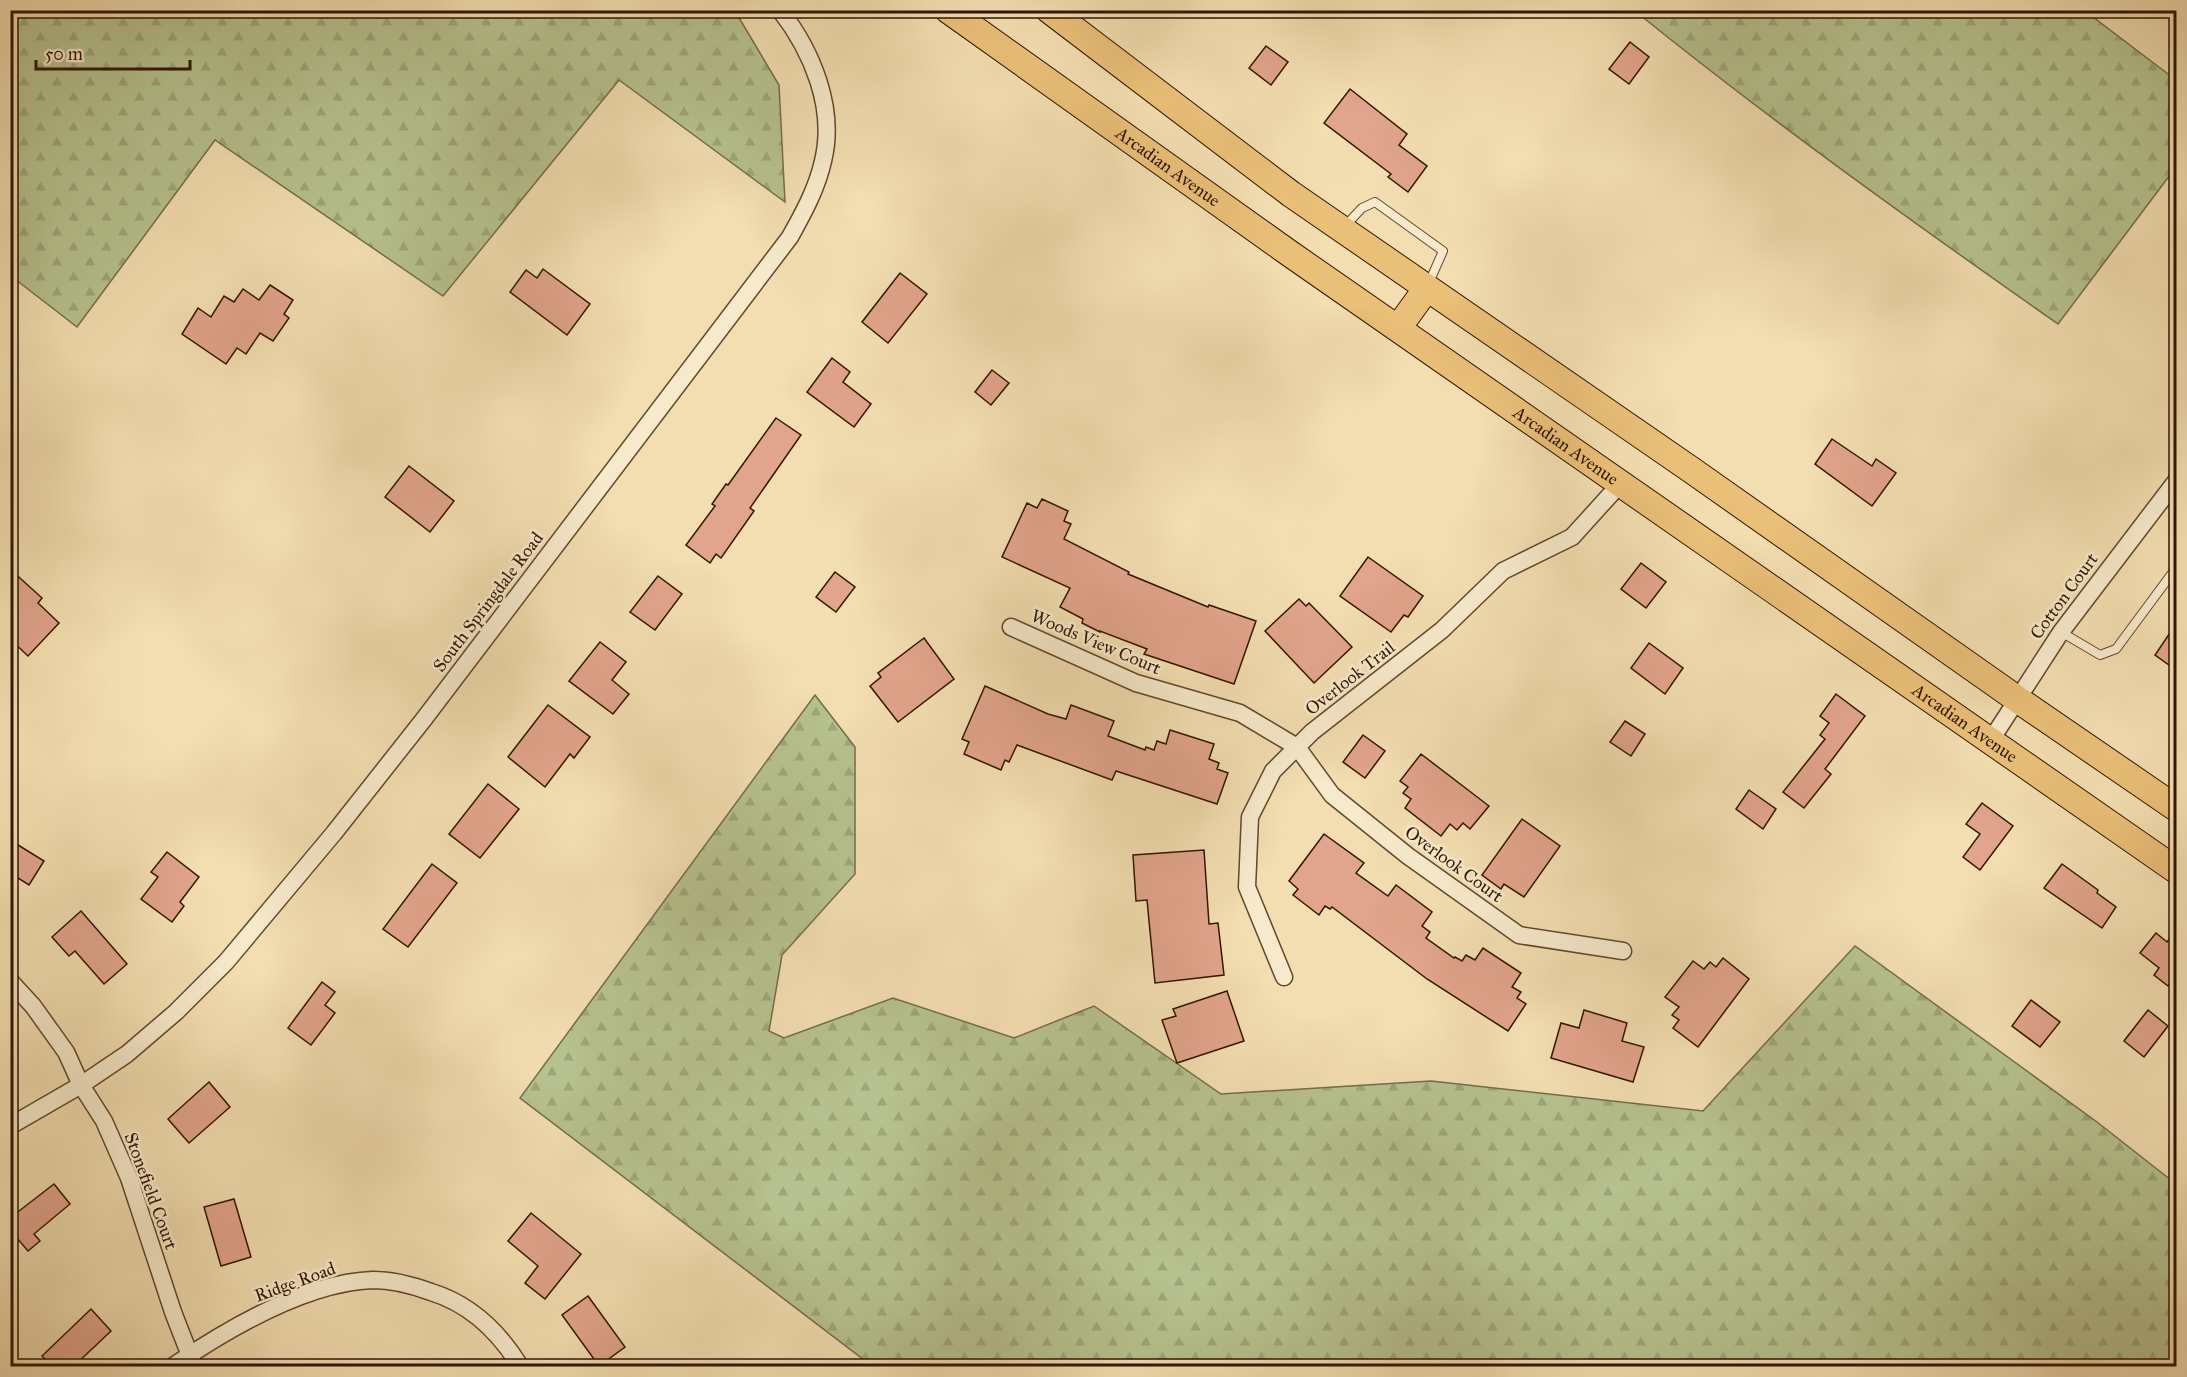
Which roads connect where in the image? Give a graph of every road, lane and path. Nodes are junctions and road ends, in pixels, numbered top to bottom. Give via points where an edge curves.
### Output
1 (780, 10) edge
2 (1049, 10) edge
3 (956, 13) edge
4 (1341, 229) junction
5 (1427, 288) junction
6 (1398, 328) junction
7 (2176, 481) edge
8 (1621, 483) junction
9 (2176, 568) edge
10 (1011, 627) dead end
11 (2061, 632) junction
12 (2017, 699) junction
13 (1991, 740) junction
14 (1297, 747) junction
15 (2176, 808) edge
16 (2176, 870) edge
17 (1623, 951) dead end
18 (1284, 976) dead end
19 (10, 981) edge
20 (81, 1085) junction
21 (10, 1126) edge
22 (191, 1361) edge
23 (173, 1366) edge
24 (520, 1366) edge

1 - 20 street, South Springdale Road via 811,61 820,83 827,124 819,177 790,237 424,719 264,917 176,1012 128,1054
2 - 4 main road
3 - 6 main road, Arcadian Avenue
4 - 5 main road
4 - 5 lane via 1362,208 1375,202 1443,251
5 - 6 main road
5 - 12 main road
6 - 8 main road, Arcadian Avenue
7 - 11 street, Cotton Court
8 - 13 main road, Arcadian Avenue
8 - 14 street, Overlook Trail via 1572,537 1503,571 1442,630
9 - 11 lane via 2116,649 2100,655
10 - 14 street, Woods View Court via 1136,683 1240,712
11 - 12 street, Cotton Court
12 - 13 street, Cotton Court
12 - 15 main road
13 - 16 main road, Arcadian Avenue
14 - 17 street, Overlook Court via 1332,795 1408,856 1519,935
14 - 18 street, Overlook Trail via 1273,771 1250,817 1247,887
19 - 20 street, Stonefield Court via 66,1052
20 - 21 street, South Springdale Road
20 - 22 street, Stonefield Court via 104,1121 129,1178
22 - 23 street, Ridge Road
22 - 24 street, Ridge Road via 224,1333 267,1312 320,1290 374,1280 408,1284 446,1296 492,1329

